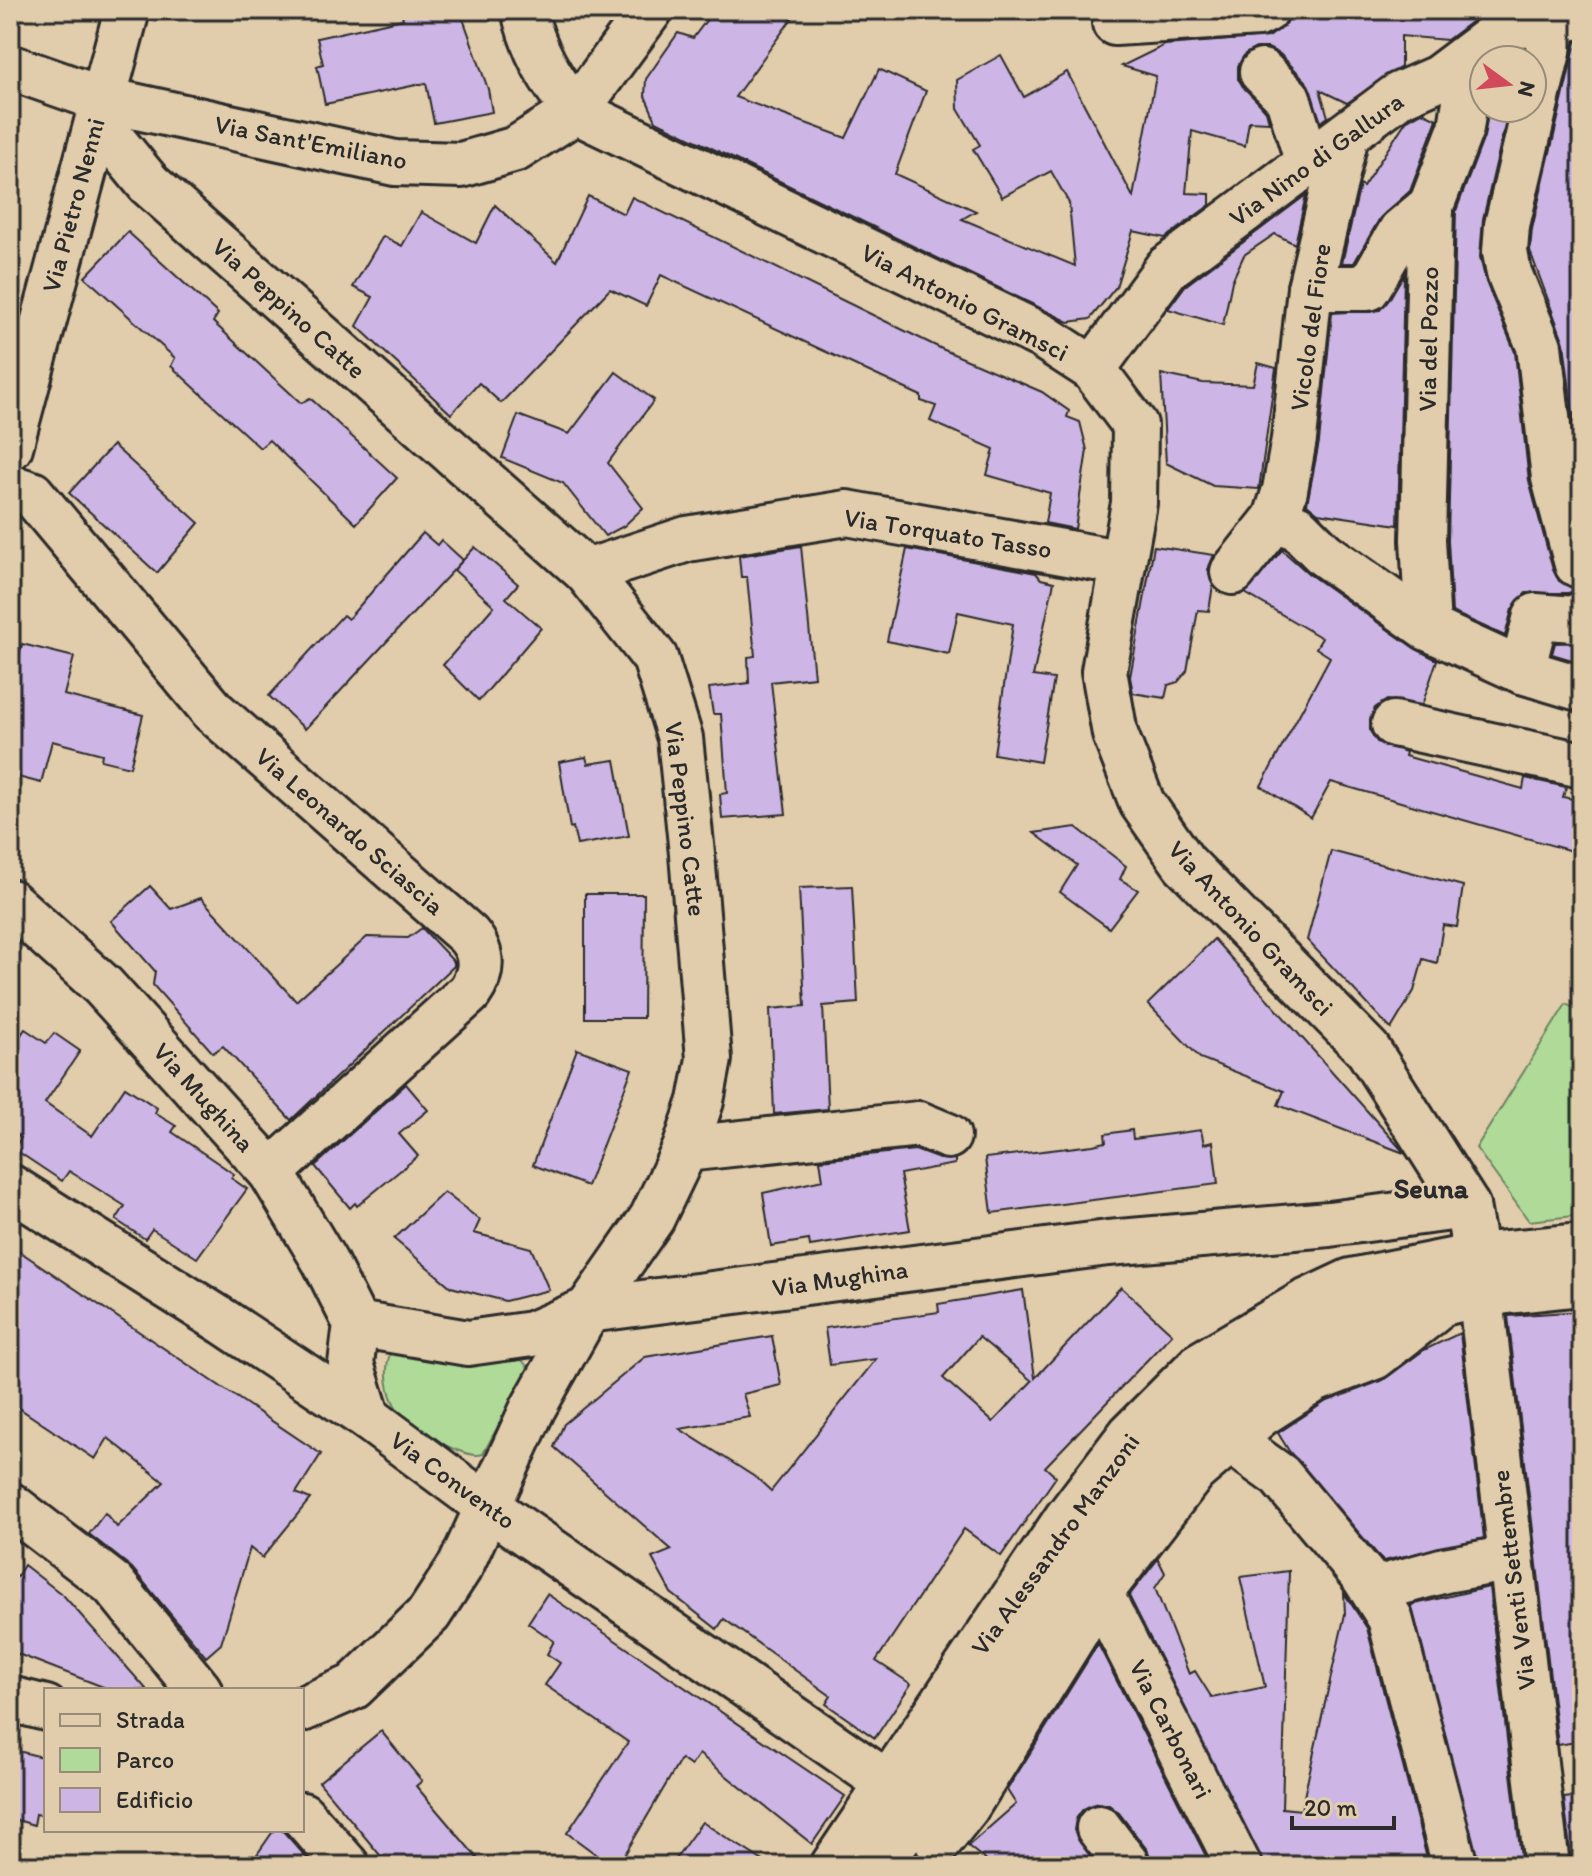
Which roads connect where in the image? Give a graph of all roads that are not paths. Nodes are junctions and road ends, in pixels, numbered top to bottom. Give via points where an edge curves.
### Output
1 (127, 10) edge
2 (524, 10) edge
3 (650, 10) edge
4 (1266, 10) edge
5 (1503, 18) edge
6 (1568, 19) edge
7 (1115, 23) dead end
8 (1481, 44) edge
9 (1468, 58) edge
10 (10, 67) edge
11 (1262, 72) dead end
12 (1468, 82) edge
13 (101, 99) junction
14 (576, 111) junction
15 (1346, 136) junction
16 (1308, 163) junction
17 (80, 181) junction
18 (149, 184) junction
19 (1431, 206) junction
20 (1310, 288) junction
21 (1093, 369) junction
22 (10, 447) edge
23 (10, 487) edge
24 (1276, 518) junction
25 (1123, 563) junction
26 (1580, 565) edge
27 (587, 572) junction
28 (1233, 572) dead end
29 (1582, 614) edge
30 (1428, 628) junction
31 (1522, 671) junction
32 (1582, 689) edge
33 (1394, 724) dead end
34 (1582, 765) edge
35 (10, 902) edge
36 (948, 1136) dead end
37 (685, 1149) junction
38 (271, 1172) junction
39 (10, 1187) edge
40 (1467, 1206) junction
41 (1329, 1224) junction
42 (1582, 1246) edge
43 (1351, 1281) junction
44 (1582, 1283) edge
45 (1466, 1284) junction
46 (588, 1310) junction
47 (356, 1324) junction
48 (368, 1418) junction
49 (1228, 1439) junction
50 (10, 1505) edge
51 (488, 1507) junction
52 (1511, 1558) junction
53 (1373, 1590) junction
54 (1100, 1593) junction
55 (197, 1688) edge
56 (10, 1699) edge
57 (44, 1708) edge
58 (304, 1708) edge
59 (304, 1817) edge
60 (927, 1825) edge
61 (1099, 1828) dead end
62 (347, 1866) edge
63 (833, 1866) edge
64 (880, 1866) edge
65 (1128, 1866) edge
66 (1239, 1866) edge
67 (1455, 1866) edge
68 (1547, 1866) edge

1 - 13 street, Via Pietro Nenni
2 - 14 street, Via Antonio Gramsci via 549,78
3 - 14 street, Via Sant'Emiliano
4 - 7 street
5 - 6 street, Via Nino di Gallura
5 - 8 street, Via Nino di Gallura
6 - 26 street via 1507,225 1505,252 1539,346 1554,478
9 - 15 street, Via Nino di Gallura via 1399,95
10 - 13 street
11 - 16 street via 1288,98
12 - 19 street, Via del Pozzo via 1461,128
13 - 14 street, Via Sant'Emiliano via 395,163 448,165 516,149
13 - 17 street, Via Pietro Nenni
13 - 18 street, Via Peppino Catte via 107,133
14 - 21 street, Via Antonio Gramsci via 1042,336
15 - 16 street, Via Nino di Gallura
15 - 20 street, Vicolo del Fiore
16 - 21 street, Via Nino di Gallura via 1167,268
17 - 18 street
17 - 22 street, Via Pietro Nenni
18 - 27 street, Via Peppino Catte
19 - 20 street via 1401,231 1368,288
19 - 30 street, Via del Pozzo via 1423,540
20 - 24 street, Vicolo del Fiore via 1294,439
21 - 25 street, Via Antonio Gramsci via 1135,425 1134,503
23 - 38 street, Via Leonardo Sciascia via 32,494 214,712 468,935 479,952 480,972 469,993
24 - 28 street
24 - 30 street via 1298,528 1324,554
25 - 27 street, Via Torquato Tasso via 847,513 687,539
25 - 40 street, Via Antonio Gramsci via 1104,671 1115,734 1142,803 1184,863 1368,1050
27 - 37 street, Via Peppino Catte via 655,658 680,738 709,1059
29 - 31 street via 1574,619 1536,616
30 - 31 street
31 - 32 street
33 - 34 street
35 - 38 street, Via Mughina via 103,986
36 - 37 street via 919,1124
37 - 46 street, Via Peppino Catte via 652,1218
38 - 47 street, Via Mughina
39 - 48 street, Via Convento
40 - 41 street, Via Mughina
40 - 45 street, Via Antonio Gramsci
41 - 43 street
41 - 46 street, Via Mughina via 1108,1243
42 - 45 street, Via Alessandro Manzoni
43 - 45 street, Via Alessandro Manzoni
43 - 60 street, Via Alessandro Manzoni via 1201,1364 1130,1435 1067,1518
44 - 45 street, Via Alessandro Manzoni
45 - 49 street, Via Alessandro Manzoni via 1374,1357 1314,1380
45 - 52 street, Via Venti Settembre
45 - 60 street, Via Alessandro Manzoni via 1350,1326 1232,1390 1170,1447 1099,1535
46 - 47 street, Via Mughina via 532,1334 468,1343
46 - 51 street, Via Peppino Catte via 533,1408
47 - 48 street via 351,1364
48 - 51 street, Via Convento
49 - 53 street via 1280,1476
49 - 54 street, Via Alessandro Manzoni via 1185,1482
50 - 55 street via 113,1584
51 - 58 street, Via Peppino Catte via 461,1565 429,1614 353,1687
51 - 60 street, Via Convento
52 - 53 street
52 - 68 street, Via Venti Settembre
53 - 67 street via 1390,1618
54 - 60 street, Via Alessandro Manzoni via 966,1808
54 - 66 street, Via Carbonari
56 - 57 street
59 - 62 street
60 - 63 street, Via Alessandro Manzoni
60 - 64 street, Via Alessandro Manzoni
61 - 65 street

